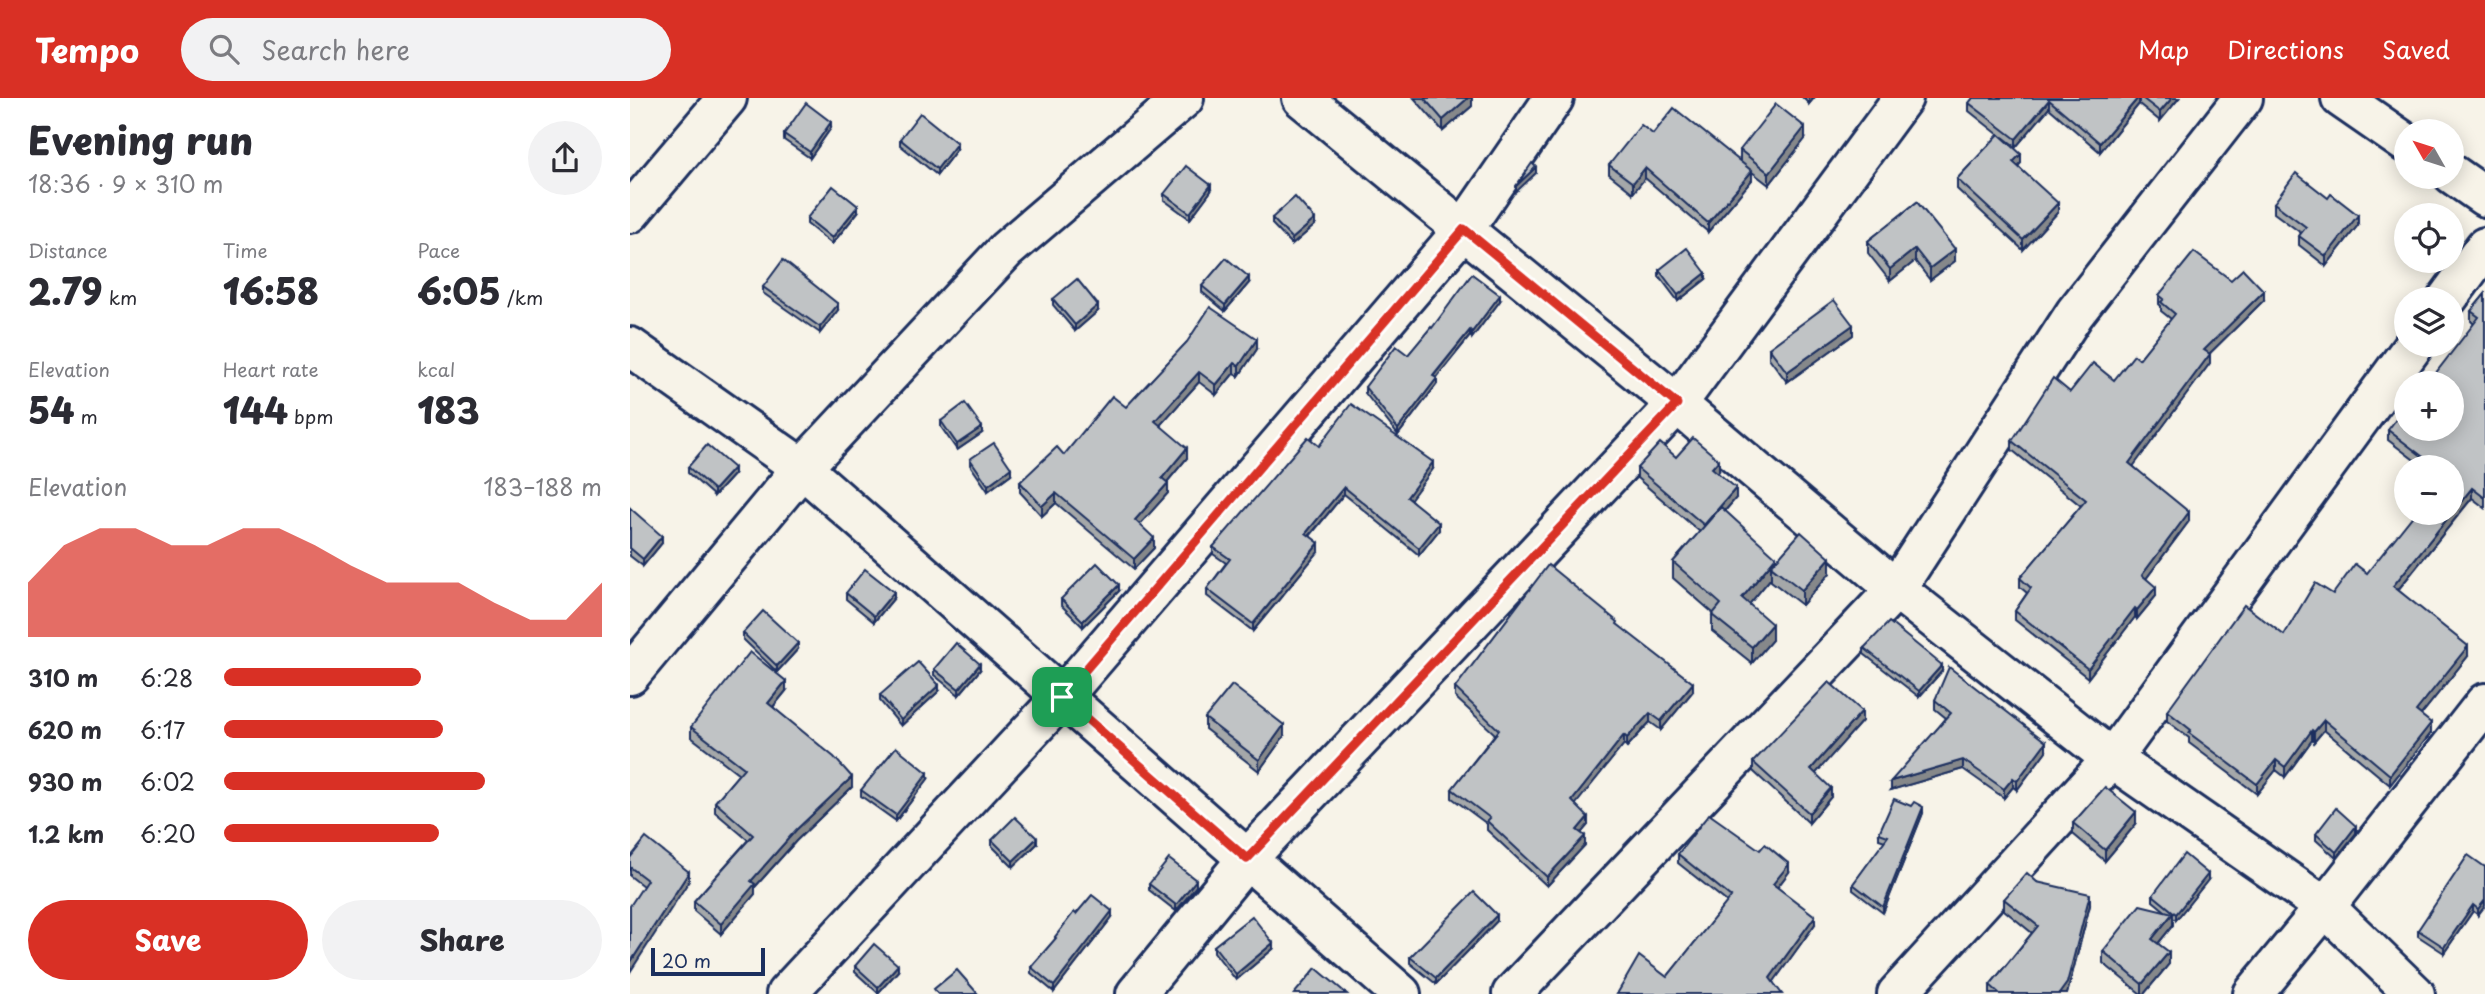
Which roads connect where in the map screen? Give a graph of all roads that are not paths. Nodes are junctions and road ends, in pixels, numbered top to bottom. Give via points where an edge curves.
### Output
1 (727, 98) edge
2 (1184, 98) edge
3 (1302, 98) edge
4 (1554, 98) edge
5 (1903, 98) edge
6 (2243, 98) edge
7 (2342, 98) edge
8 (2394, 135) edge
9 (2464, 182) edge
10 (2485, 197) edge
11 (630, 213) edge
12 (1464, 229) junction
13 (2485, 247) edge
14 (2456, 287) edge
15 (630, 347) edge
16 (2405, 357) edge
17 (1677, 404) junction
18 (802, 468) junction
19 (1896, 589) junction
20 (630, 675) edge
21 (1062, 697) junction
22 (2485, 703) edge
23 (2112, 759) junction
24 (1247, 859) junction
25 (2325, 907) junction
26 (786, 994) edge
27 (1136, 994) edge
28 (1401, 994) edge
29 (1512, 994) edge
30 (1897, 994) edge
31 (2253, 994) edge
32 (2415, 994) edge

1 - 11 street
2 - 18 street via 1006,250
3 - 12 street
4 - 12 street
5 - 17 street
6 - 19 street via 2075,313
7 - 8 street
9 - 10 street
12 - 17 street
12 - 21 street
13 - 14 street
15 - 18 street
16 - 23 street
17 - 19 street
17 - 24 street
18 - 20 street
18 - 21 street
19 - 23 street
19 - 29 street
21 - 24 street
21 - 26 street
22 - 25 street
23 - 25 street
23 - 30 street
24 - 27 street
24 - 28 street
25 - 31 street
25 - 32 street

